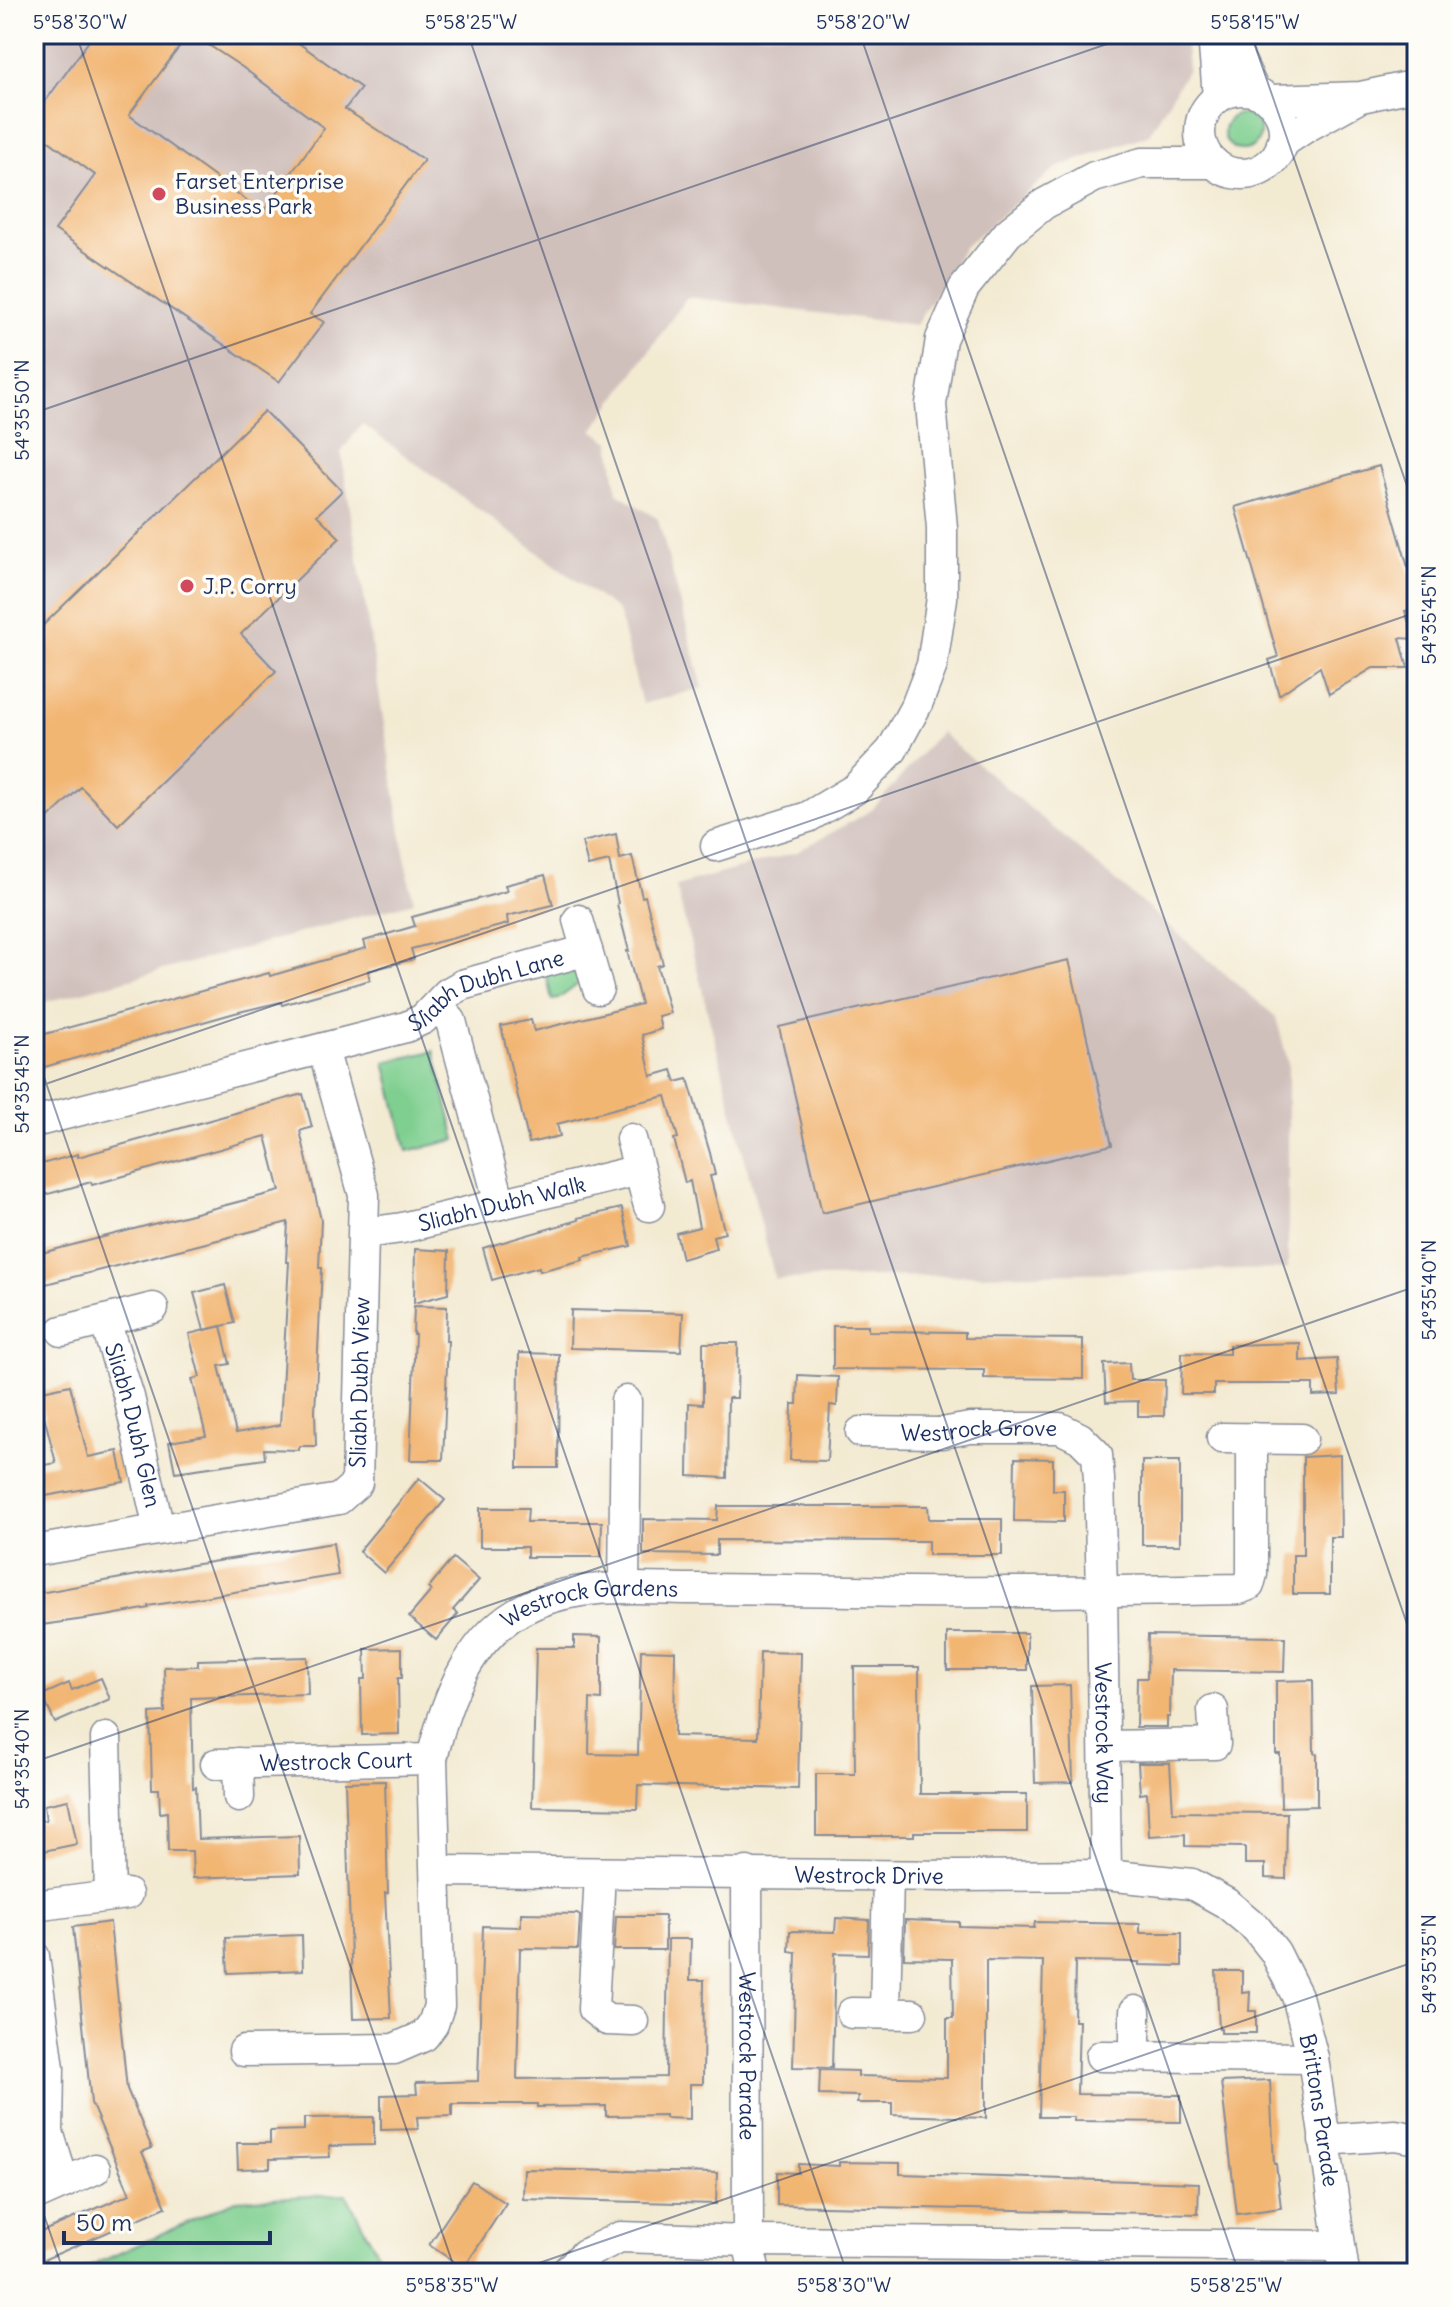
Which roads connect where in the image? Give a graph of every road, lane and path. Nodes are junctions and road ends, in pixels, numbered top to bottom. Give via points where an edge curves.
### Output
1 (1213, 34) edge
2 (1228, 34) edge
3 (1417, 85) edge
4 (1262, 95) junction
5 (1361, 97) junction
6 (1210, 109) junction
7 (1282, 143) junction
8 (1142, 163) junction
9 (1214, 163) junction
10 (716, 846) dead end
11 (578, 920) dead end
12 (587, 950) junction
13 (598, 989) dead end
14 (437, 1006) junction
15 (323, 1049) junction
16 (34, 1122) edge
17 (631, 1139) dead end
18 (639, 1170) junction
19 (500, 1204) junction
20 (649, 1206) dead end
21 (365, 1233) junction
22 (153, 1308) dead end
23 (105, 1321) junction
24 (62, 1331) dead end
25 (626, 1401) dead end
26 (861, 1432) dead end
27 (1222, 1438) dead end
28 (1252, 1438) junction
29 (1302, 1439) dead end
30 (159, 1529) junction
31 (34, 1551) edge
32 (624, 1588) junction
33 (1102, 1591) junction
34 (1213, 1710) dead end
35 (106, 1738) dead end
36 (1105, 1746) junction
37 (432, 1759) junction
38 (239, 1797) dead end
39 (437, 1871) junction
40 (747, 1872) junction
41 (600, 1873) junction
42 (1106, 1875) junction
43 (888, 1876) junction
44 (34, 1906) edge
45 (1275, 1952) joint
46 (34, 1956) edge
47 (1135, 2011) dead end
48 (852, 2013) dead end
49 (633, 2021) dead end
50 (244, 2051) dead end
51 (1101, 2056) dead end
52 (1135, 2057) junction
53 (1313, 2058) junction
54 (1417, 2139) edge
55 (1324, 2140) junction
56 (95, 2169) dead end
57 (64, 2183) junction
58 (34, 2196) edge
59 (748, 2241) junction
60 (1342, 2260) edge
61 (565, 2273) edge
62 (755, 2273) edge

1 - 6 street
2 - 4 street
3 - 5 street
4 - 5 street
4 - 6 street via 1235,90
4 - 7 street via 1282,115
5 - 7 street
6 - 8 street
6 - 9 street via 1200,130 1203,148
7 - 9 street via 1267,166 1250,174 1231,173
8 - 9 street
8 - 10 street via 1094,177 1044,204 1008,233 964,288 941,339 931,404 942,598 932,665 892,750 855,789 808,817
11 - 12 street, Sliabh Dubh Lane
12 - 13 street, Sliabh Dubh Lane
12 - 14 street, Sliabh Dubh Lane via 462,985
14 - 15 street, Sliabh Dubh Lane via 423,1019
14 - 19 street via 451,1021
15 - 16 street
15 - 21 street, Sliabh Dubh View via 364,1195
17 - 18 street
18 - 19 street, Sliabh Dubh Walk
18 - 20 street
19 - 21 street, Sliabh Dubh Walk
21 - 30 street, Sliabh Dubh View via 357,1483 339,1499
22 - 23 street, Sliabh Dubh Glen
23 - 24 street, Sliabh Dubh Glen
23 - 30 street, Sliabh Dubh Glen via 129,1397
25 - 32 street
26 - 33 street, Westrock Grove via 1060,1428 1080,1438 1097,1455
27 - 28 street
28 - 29 street
28 - 33 street, Westrock Gardens via 1249,1585
30 - 31 street, Sliabh Dubh View
32 - 33 street, Westrock Gardens
32 - 37 street, Westrock Gardens via 575,1592 533,1604 494,1629 466,1664 442,1716
33 - 36 street, Westrock Way
34 - 36 street via 1215,1744
35 - 44 street via 119,1894
36 - 42 street, Westrock Way
37 - 38 street, Westrock Court via 227,1764
37 - 39 street, Westrock Gardens
39 - 41 street, Westrock Drive
39 - 50 street, Westrock Gardens via 439,2006 424,2036 394,2049
40 - 41 street, Westrock Drive
40 - 43 street, Westrock Drive
40 - 59 street, Westrock Parade
41 - 49 street via 593,2009 607,2020
42 - 43 street, Westrock Drive
42 - 45 street, Westrock Drive via 1192,1884 1226,1903
43 - 48 street via 898,2014
45 - 53 street, Brittons Parade via 1297,1996
46 - 57 street via 49,2068 48,2132
47 - 52 street
51 - 52 street
52 - 53 street
53 - 55 street, Brittons Parade
54 - 55 street via 1395,2135
55 - 60 street, Brittons Parade
56 - 57 street
57 - 58 street
59 - 60 street
59 - 61 street via 620,2237 585,2254
59 - 62 street, Westrock Parade

